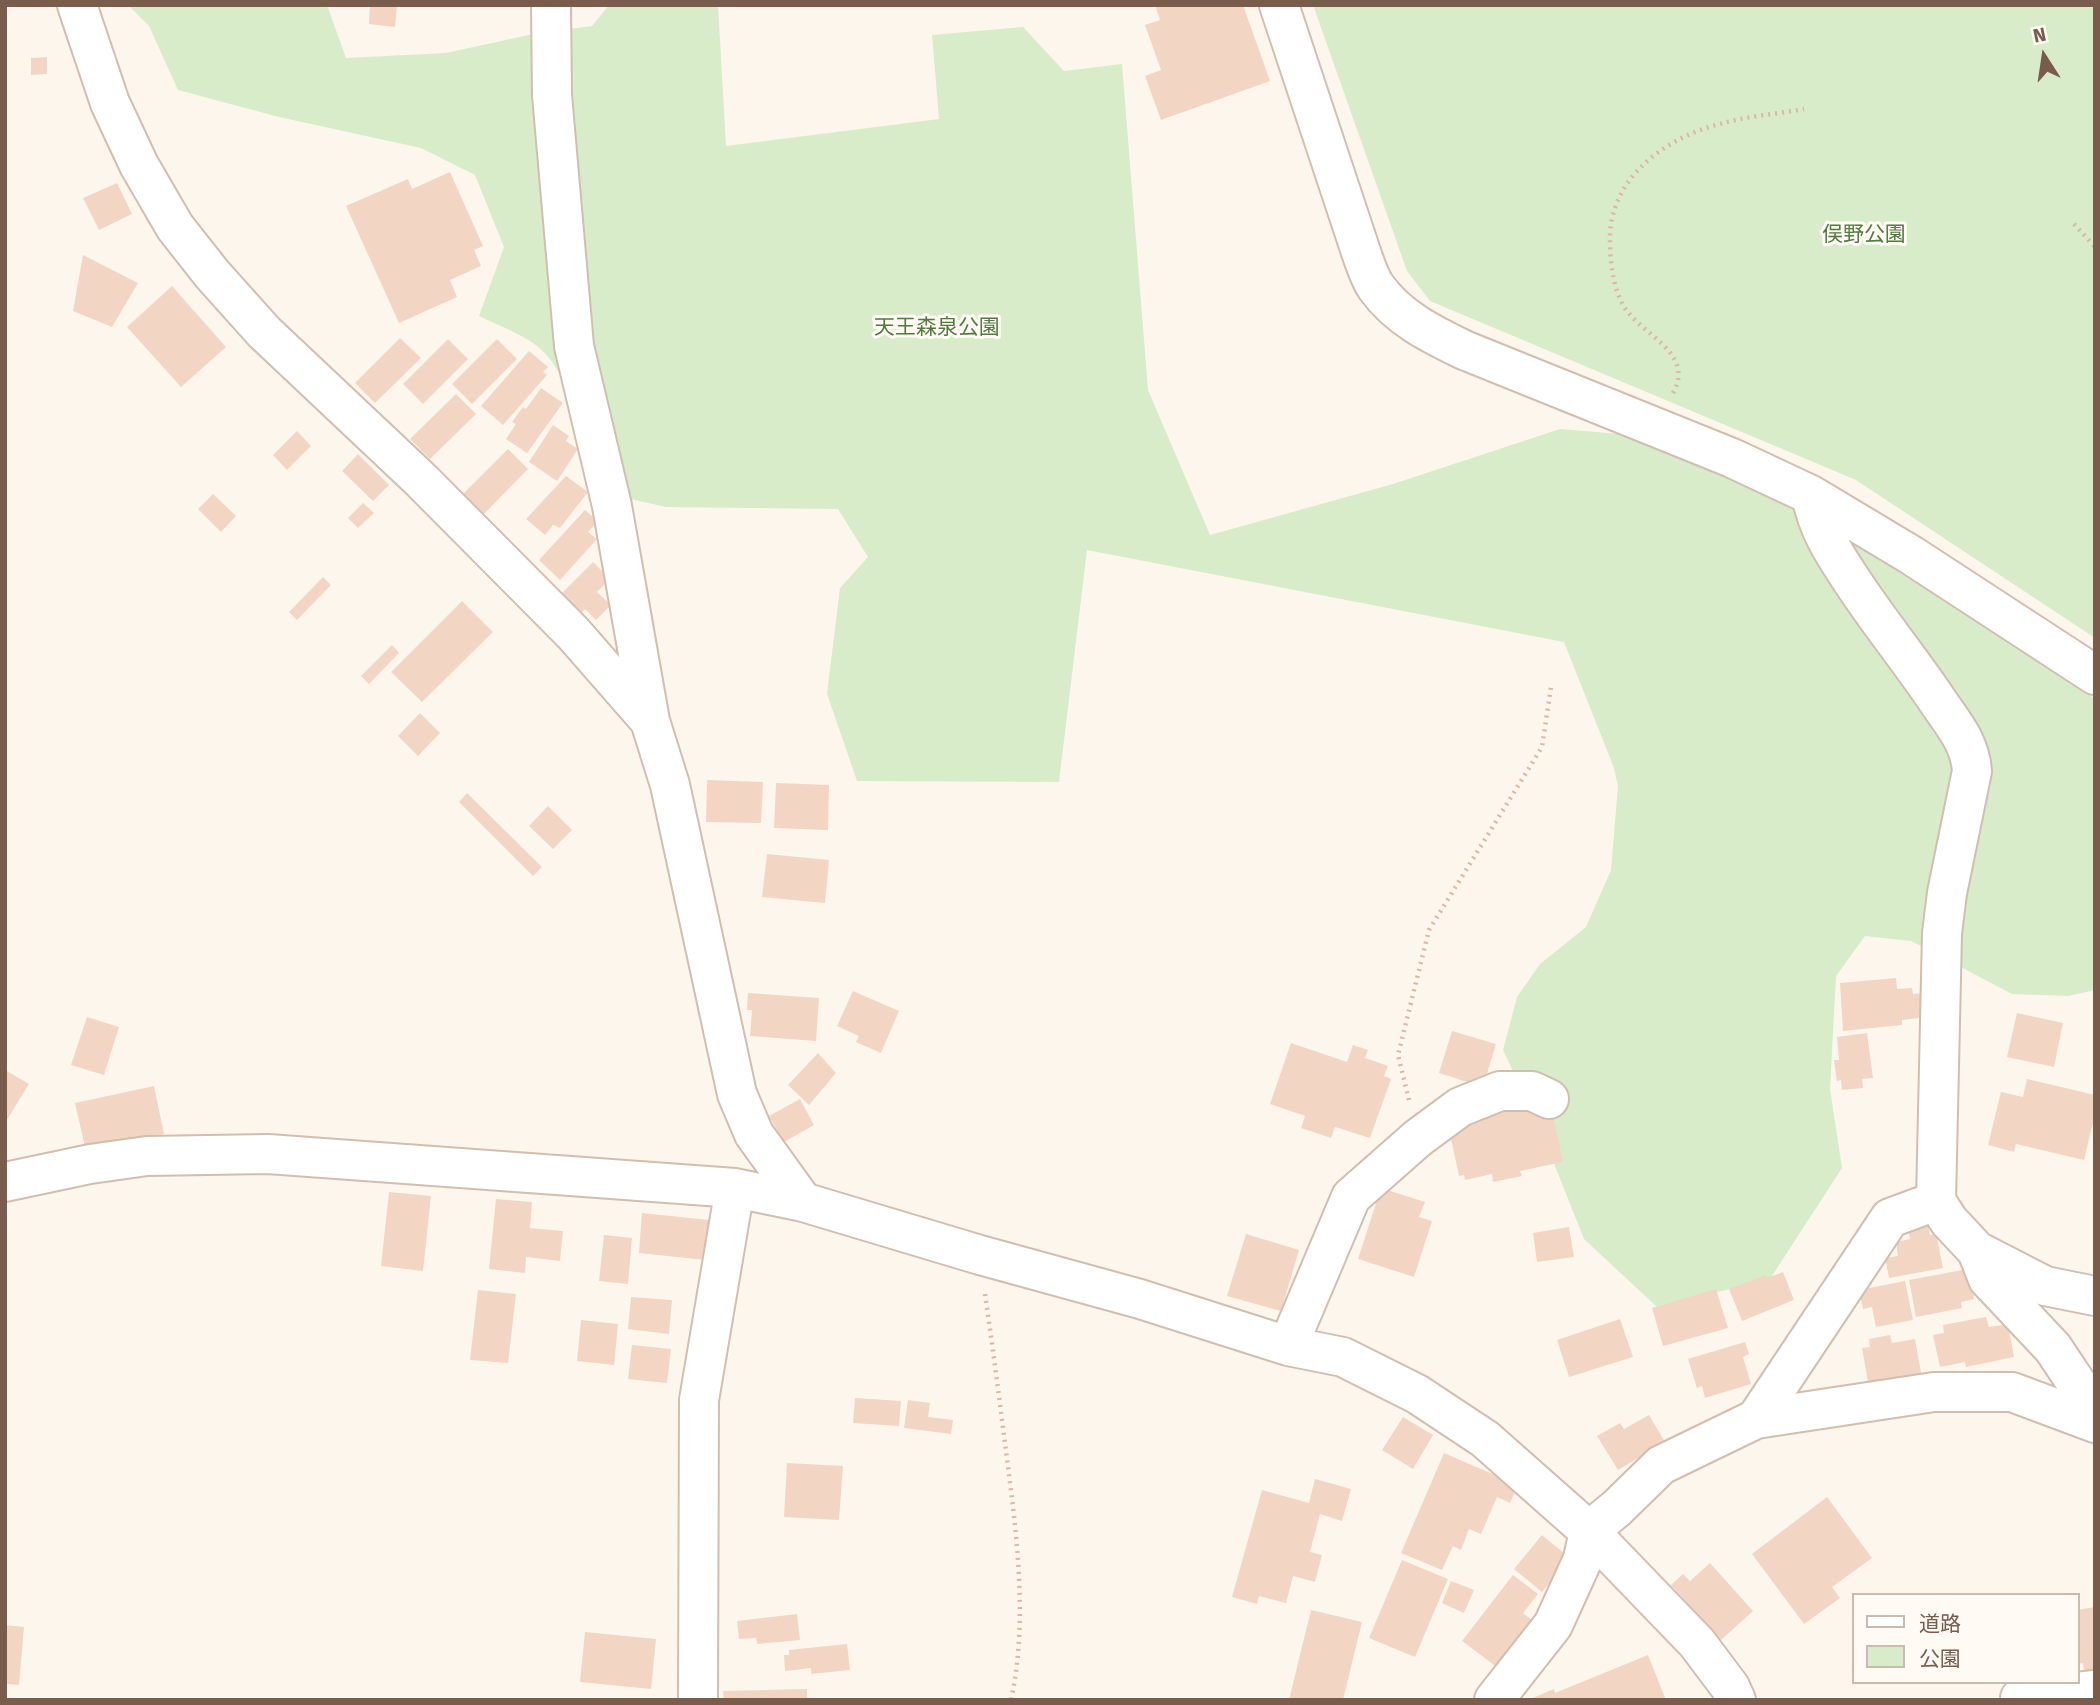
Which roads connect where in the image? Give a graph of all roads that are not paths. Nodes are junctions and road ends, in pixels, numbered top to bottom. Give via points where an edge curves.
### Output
1 (77, 5) edge
2 (551, 5) edge
3 (1279, 5) edge
4 (1811, 495) junction
5 (2095, 675) edge
6 (650, 721) junction
7 (1549, 1099) dead end
8 (5, 1182) edge
9 (734, 1188) junction
10 (803, 1202) junction
11 (1936, 1202) junction
12 (1978, 1251) junction
13 (2095, 1297) edge
14 (1289, 1346) junction
15 (2095, 1415) edge
16 (1756, 1419) junction
17 (2095, 1423) edge
18 (1589, 1531) junction
19 (2095, 1690) edge
20 (2020, 1698) dead end
21 (698, 1700) edge
22 (1494, 1700) edge
23 (1736, 1700) edge

1 - 6 street via 110,103 138,164 176,228 212,274 264,332 421,480 573,633
2 - 6 street via 552,95 574,346 612,506
3 - 4 street via 1360,252 1375,286 1396,310 1423,330 1464,350 1732,458
4 - 5 street
4 - 11 street via 1829,547 1971,754 1972,771 1942,933
6 - 10 street via 670,785 737,1094 754,1134
7 - 14 street via 1532,1091 1500,1091 1460,1107 1351,1197
8 - 9 street via 147,1156 268,1154
9 - 10 street
9 - 21 street via 699,1400
10 - 14 street via 1140,1298
11 - 12 street
11 - 16 street via 1891,1218
12 - 13 street via 2045,1286
12 - 15 street via 1989,1279 2053,1348
14 - 18 street via 1343,1357 1417,1394 1485,1439
16 - 17 street via 1934,1392 2012,1392
16 - 18 street via 1661,1465
18 - 22 street via 1583,1559 1552,1625
18 - 23 street via 1697,1643
19 - 20 street

